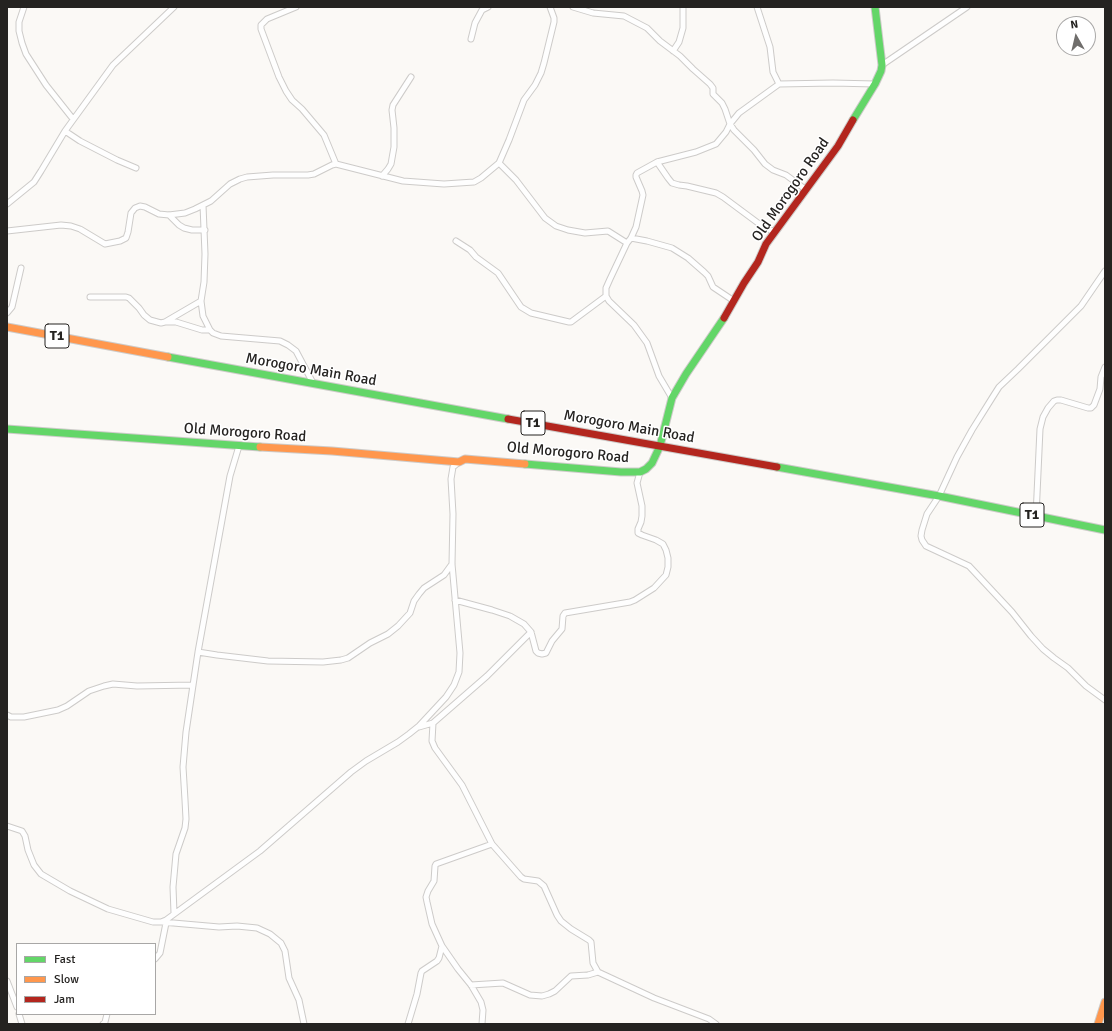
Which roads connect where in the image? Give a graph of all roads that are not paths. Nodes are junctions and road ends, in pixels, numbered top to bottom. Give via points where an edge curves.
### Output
1 (24, 7) edge
2 (174, 7) edge
3 (296, 7) edge
4 (488, 7) edge
5 (550, 7) edge
6 (573, 7) edge
7 (683, 7) edge
8 (758, 7) edge
9 (875, 7) edge
10 (967, 7) edge
11 (471, 39) dead end
12 (673, 51) junction
13 (882, 65) junction
14 (410, 77) dead end
15 (779, 84) junction
16 (875, 84) junction
17 (73, 120) junction
18 (730, 124) junction
19 (65, 131) junction
20 (657, 162) junction
21 (499, 163) junction
22 (336, 164) junction
23 (136, 168) dead end
24 (382, 176) junction
25 (805, 189) junction
26 (7, 204) edge
27 (203, 205) junction
28 (169, 215) junction
29 (205, 230) junction
30 (7, 231) edge
31 (774, 232) junction
32 (456, 241) dead end
33 (629, 241) junction
34 (21, 268) dead end
35 (1105, 271) edge
36 (1103, 278) edge
37 (606, 296) junction
38 (90, 297) dead end
39 (201, 301) junction
40 (734, 301) junction
41 (7, 313) edge
42 (165, 322) junction
43 (7, 327) edge
44 (210, 330) junction
45 (1105, 367) edge
46 (313, 383) junction
47 (672, 398) junction
48 (7, 429) edge
49 (238, 446) junction
50 (660, 446) junction
51 (459, 462) junction
52 (640, 472) junction
53 (939, 496) junction
54 (1036, 516) junction
55 (1105, 530) edge
56 (452, 564) junction
57 (455, 600) junction
58 (531, 632) junction
59 (198, 652) junction
60 (193, 685) junction
61 (1105, 700) edge
62 (7, 715) edge
63 (433, 723) junction
64 (418, 727) junction
65 (7, 826) edge
66 (492, 844) junction
67 (174, 913) junction
68 (163, 922) junction
69 (442, 946) junction
70 (156, 958) edge
71 (598, 972) junction
72 (7, 980) edge
73 (471, 985) junction
74 (1105, 1002) edge
75 (16, 1004) edge
76 (107, 1015) edge
77 (103, 1024) edge
78 (304, 1024) edge
79 (408, 1024) edge
80 (482, 1024) edge
81 (716, 1024) edge
82 (1098, 1024) edge

1 - 17 street via 19,31 26,54
2 - 17 street via 113,65
3 - 22 street via 267,19 261,25 261,29 286,91 324,135
4 - 11 street via 482,10 475,23
5 - 21 street via 554,22 541,73 524,100
6 - 12 street via 624,16 647,28
7 - 12 street via 683,28
8 - 15 street via 770,47 773,72
9 - 13 main road, Old Morogoro Road
10 - 13 street
12 - 18 street via 710,84 714,95 725,109
13 - 16 main road, Old Morogoro Road
14 - 24 street via 393,105 394,147 391,164
15 - 16 street
15 - 18 street via 739,113
16 - 25 main road, Old Morogoro Road via 838,146
17 - 19 street
18 - 20 street via 721,139 711,146
18 - 25 street via 768,167
19 - 23 street
19 - 26 street via 34,182
20 - 31 street via 672,183 716,193
20 - 33 street via 636,175 643,195 636,227
21 - 24 street via 474,182 444,184 403,181
21 - 33 street via 546,218 556,226 585,233 608,231
22 - 24 street
22 - 27 street via 308,176 273,175 240,179
25 - 31 main road, Old Morogoro Road
27 - 28 street via 185,213
27 - 29 street
28 - 29 street via 184,228
28 - 30 street via 159,214 146,207 135,208 131,213 126,238 105,244 71,226
29 - 39 street
31 - 40 main road, Old Morogoro Road
32 - 37 street via 498,273 521,307 531,312 572,322
33 - 37 street via 606,288
33 - 40 street via 647,240 672,248 704,272 713,287
34 - 41 street via 12,307
35 - 36 street
36 - 53 street via 1081,306 999,387 957,457
37 - 47 street via 634,325 647,343 659,376
38 - 42 street via 129,298 150,320
39 - 42 street
39 - 44 street via 203,316
40 - 47 main road, Old Morogoro Road
42 - 44 street
43 - 46 main road, Morogoro Main Road / T1
44 - 46 street via 221,336 280,341 288,345 296,351
45 - 54 street via 1100,389 1091,408 1057,400 1043,417 1040,429
46 - 50 main road, Morogoro Main Road / T1
47 - 50 main road, Old Morogoro Road
48 - 49 main road, Old Morogoro Road
49 - 51 main road, Old Morogoro Road
49 - 59 street via 230,476
50 - 52 main road, Old Morogoro Road via 652,463
50 - 53 main road, Morogoro Main Road / T1
51 - 52 main road, Old Morogoro Road via 465,459 485,460
51 - 56 street via 452,467 451,479
52 - 58 street via 637,483 642,516 638,532 663,544 668,558 666,575 654,588 630,602 565,613 562,629 544,654 536,651
53 - 54 main road, Morogoro Main Road / T1
53 - 61 street via 927,514 922,530 922,540 926,546 969,566 1037,643
54 - 55 main road, Morogoro Main Road / T1
56 - 57 street
56 - 59 street via 444,575 424,588 414,601 410,613 398,626 348,658 323,662 268,661
57 - 58 street via 510,616 524,624
57 - 64 street via 460,653 457,677 446,697
58 - 63 street via 488,676
59 - 60 street
60 - 62 street via 113,684 89,691 58,710 24,717
60 - 67 street via 183,767 186,819 176,854
63 - 64 street
63 - 66 street via 432,741 435,748 462,785
64 - 67 street via 351,772 260,851
65 - 68 street via 22,831 34,865 41,874 108,909 153,922
66 - 69 street via 435,866 434,881 428,891 426,902
66 - 71 street via 521,877 538,881 544,886 561,921 591,942 593,963
67 - 68 street
68 - 70 street via 160,953
68 - 78 street via 257,928 270,934 281,943 285,951 289,978 299,1000
69 - 73 street
69 - 79 street via 437,961 421,973
71 - 73 street via 571,976 555,991 542,996 530,996 503,983
71 - 81 street
72 - 75 street
73 - 80 street via 483,1006
74 - 82 main road
76 - 77 street

